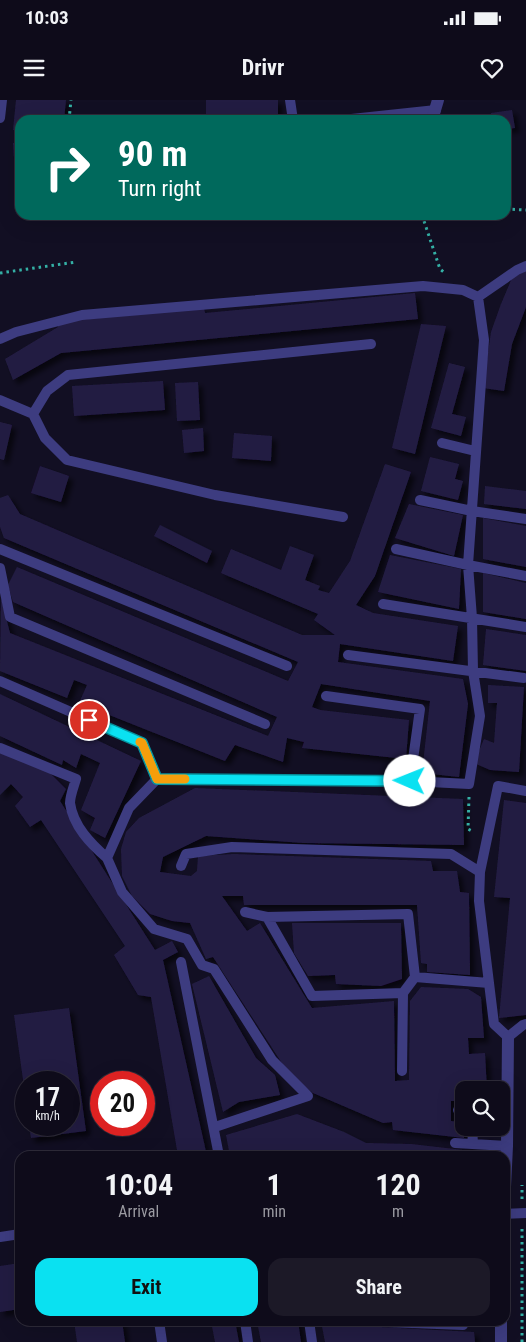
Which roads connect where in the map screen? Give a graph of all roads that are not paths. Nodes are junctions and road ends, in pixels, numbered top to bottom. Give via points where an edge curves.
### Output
1 (2, 100) edge
2 (290, 100) edge
3 (435, 110) edge
4 (292, 115) edge
5 (388, 115) edge
6 (0, 118) edge
7 (526, 266) edge
8 (478, 297) junction
9 (0, 339) edge
10 (371, 344) dead end
11 (0, 400) edge
12 (33, 414) junction
13 (442, 443) dead end
14 (475, 451) junction
15 (420, 500) dead end
16 (472, 511) junction
17 (343, 517) dead end
18 (526, 519) edge
19 (0, 548) edge
20 (396, 549) dead end
21 (468, 565) junction
22 (0, 568) edge
23 (526, 576) edge
24 (383, 604) dead end
25 (472, 618) junction
26 (526, 627) edge
27 (348, 655) dead end
28 (287, 666) dead end
29 (472, 671) junction
30 (524, 678) dead end
31 (0, 681) edge
32 (326, 696) dead end
33 (265, 724) dead end
34 (0, 748) edge
35 (157, 779) junction
36 (410, 781) junction
37 (526, 791) edge
38 (108, 858) junction
39 (180, 866) dead end
40 (480, 872) junction
41 (244, 912) dead end
42 (267, 917) junction
43 (181, 962) dead end
44 (415, 976) junction
45 (489, 983) junction
46 (403, 994) junction
47 (526, 1024) edge
48 (508, 1037) junction
49 (402, 1071) dead end
50 (215, 1127) junction
51 (472, 1136) edge
52 (455, 1143) dead end
53 (472, 1144) junction
54 (507, 1146) junction
55 (218, 1151) edge
56 (507, 1151) edge
57 (526, 1213) edge
58 (510, 1214) edge
59 (15, 1234) edge
60 (0, 1236) edge
61 (160, 1326) edge
62 (246, 1326) edge
63 (310, 1326) edge
64 (501, 1326) edge
65 (162, 1342) edge
66 (248, 1342) edge
67 (312, 1342) edge
68 (500, 1342) edge

1 - 6 lane
2 - 4 lane
3 - 5 lane
7 - 8 lane
8 - 9 lane via 463,290 423,286 82,314
8 - 14 lane via 484,340
10 - 12 lane via 68,375 47,391
11 - 12 lane
12 - 17 lane via 45,438 67,460 215,495
13 - 14 lane
14 - 16 lane
15 - 16 lane
16 - 18 lane
16 - 21 lane
19 - 28 lane
20 - 21 lane
21 - 23 lane
21 - 25 lane
22 - 33 lane via 10,617
24 - 25 lane
25 - 26 lane
25 - 29 lane
27 - 29 lane
29 - 30 lane
29 - 36 lane via 480,716 469,784
31 - 35 lane via 142,743
32 - 36 lane via 420,709
34 - 38 lane via 76,779 70,802 76,821 90,842
35 - 36 lane
35 - 38 lane via 129,808
37 - 40 lane via 498,786
38 - 50 lane via 122,892 154,929 187,939 202,965 214,969 272,1060 308,1096
39 - 40 lane via 186,854 232,848 451,854
40 - 45 lane
41 - 42 lane
42 - 44 lane via 408,914
42 - 46 lane via 312,996
43 - 50 lane
44 - 45 lane
44 - 46 lane
45 - 48 lane via 494,1024
46 - 49 lane
47 - 48 lane
48 - 54 street
50 - 55 lane
51 - 53 lane
52 - 53 lane
53 - 54 lane
54 - 56 street
57 - 58 lane
59 - 60 lane
61 - 65 lane
62 - 66 lane
63 - 67 lane
64 - 68 street

